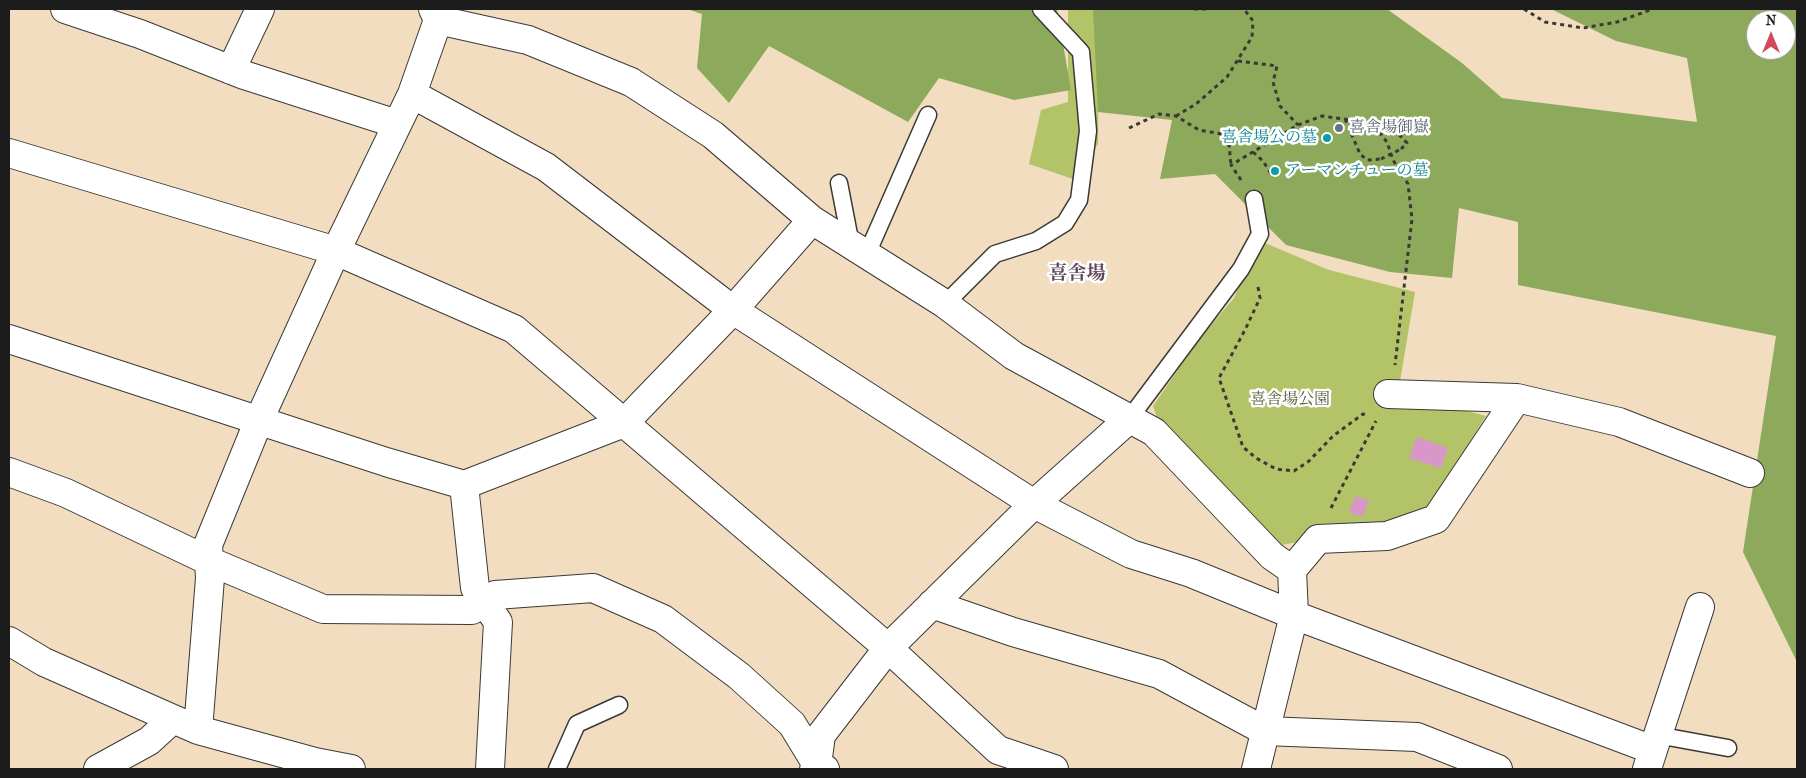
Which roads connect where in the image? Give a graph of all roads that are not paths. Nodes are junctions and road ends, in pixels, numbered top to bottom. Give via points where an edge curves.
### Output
1 (65, 9) edge
2 (260, 9) edge
3 (1041, 9) edge
4 (435, 14) edge
5 (231, 70) junction
6 (412, 94) junction
7 (928, 116) dead end
8 (397, 124) junction
9 (9, 153) edge
10 (839, 183) dead end
11 (1254, 199) road end
12 (812, 220) junction
13 (859, 249) junction
14 (336, 251) junction
15 (945, 304) junction
16 (733, 310) junction
17 (9, 339) edge
18 (1517, 398) junction
19 (1383, 405) road end
20 (1129, 419) junction
21 (259, 420) junction
22 (624, 423) junction
23 (9, 472) edge
24 (1750, 472) dead end
25 (464, 485) junction
26 (1034, 504) junction
27 (209, 561) junction
28 (1292, 570) junction
29 (485, 602) junction
30 (932, 604) junction
31 (1700, 607) dead end
32 (1294, 615) junction
33 (9, 640) edge
34 (888, 648) junction
35 (618, 705) dead end
36 (186, 724) junction
37 (1265, 731) junction
38 (1728, 748) dead end
39 (1652, 751) edge
40 (313, 766) edge
41 (818, 768) edge
42 (98, 769) edge
43 (351, 769) edge
44 (490, 769) edge
45 (557, 769) edge
46 (1054, 769) edge
47 (1256, 769) edge
48 (1498, 769) edge

1 - 5 street
2 - 5 street
3 - 15 lane via 1081,52 1088,131 1079,200 1065,222 1036,242 995,254
4 - 6 street
4 - 12 street via 528,40 630,82 713,135
5 - 8 street
6 - 8 street
6 - 16 street via 546,167
7 - 13 lane
8 - 14 street
9 - 14 street
10 - 13 lane
11 - 20 lane via 1260,234 1241,269
12 - 13 street
12 - 16 street
13 - 15 street
14 - 21 street
14 - 22 street via 514,329
15 - 20 street via 1014,356
16 - 22 street
16 - 26 street
17 - 21 street
18 - 19 street
18 - 24 street via 1619,422
18 - 28 street via 1436,519 1387,536 1318,539
20 - 26 street
20 - 28 street via 1154,432 1272,556
21 - 25 street
21 - 27 street via 208,545
22 - 25 street
22 - 34 street
23 - 27 street via 66,492
25 - 29 street via 475,588
26 - 30 street
26 - 32 street via 1132,554
27 - 29 street via 323,609 472,610
27 - 36 street via 210,578
28 - 32 street
29 - 41 street via 495,595 593,588 663,619 740,676 792,724
29 - 44 street via 498,622
30 - 34 street
30 - 37 street via 1013,632 1159,674
31 - 39 street
32 - 37 street
32 - 39 street
33 - 36 street via 44,662
34 - 41 street via 821,735
34 - 46 street via 998,750
35 - 45 lane via 577,724
36 - 40 street
36 - 42 street
37 - 47 street
37 - 48 street via 1417,737
38 - 39 lane
40 - 43 street

